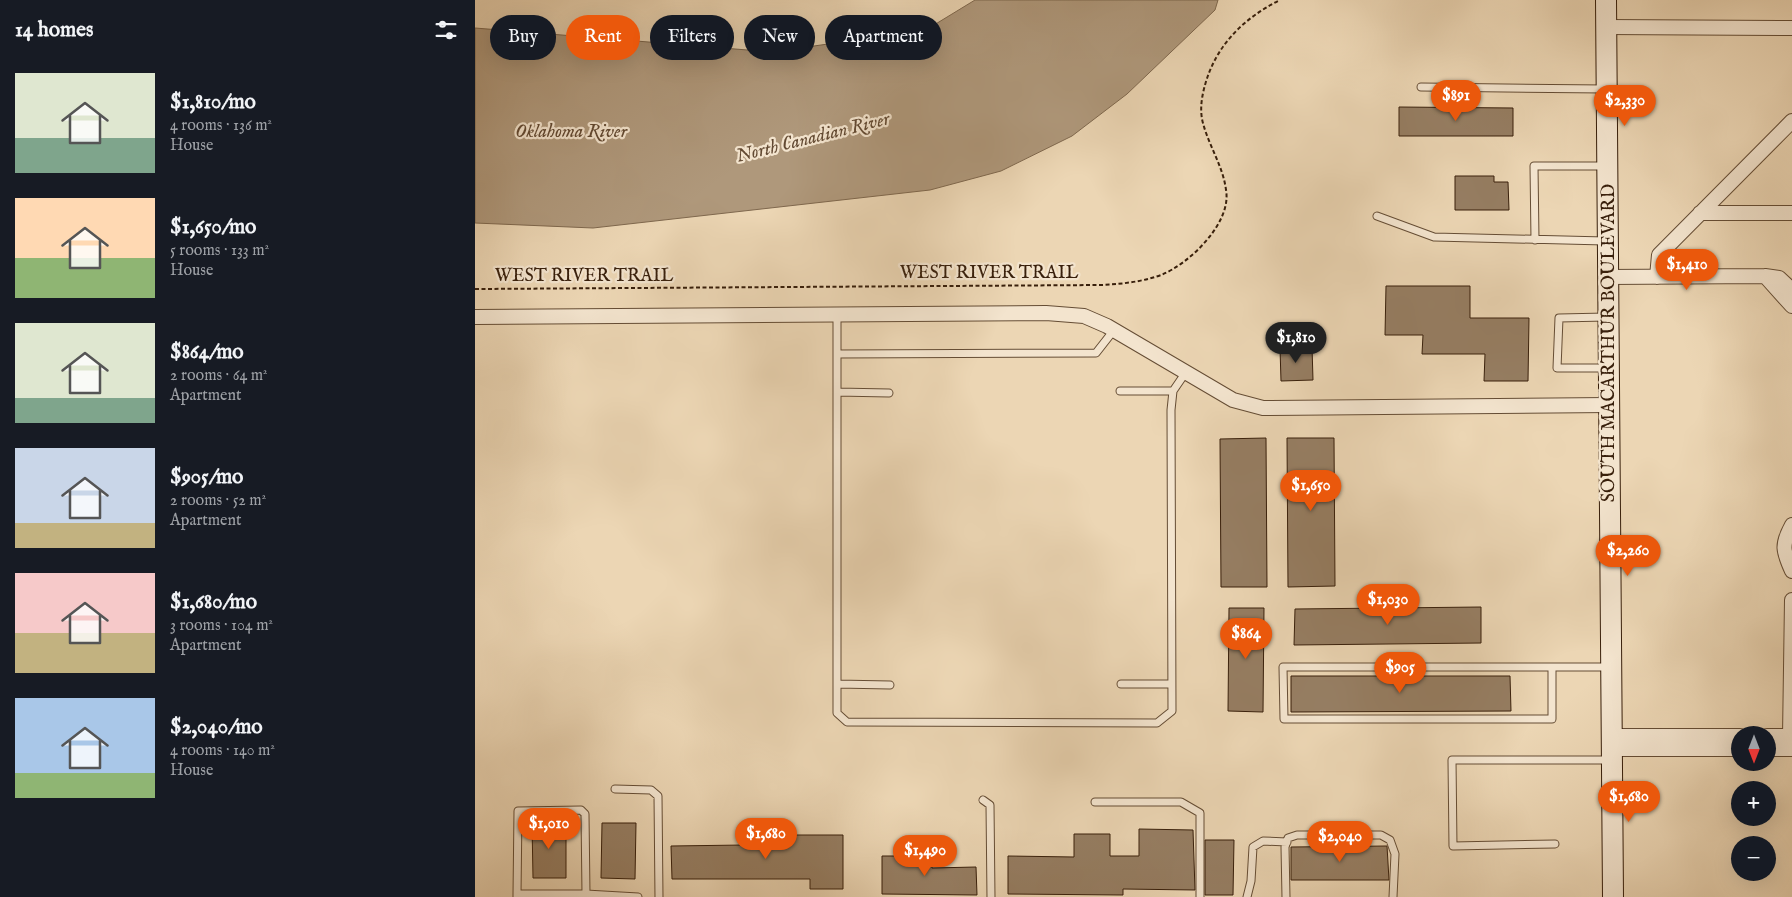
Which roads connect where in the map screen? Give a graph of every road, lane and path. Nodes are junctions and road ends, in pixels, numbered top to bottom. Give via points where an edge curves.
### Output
1 (1281, 0) edge
2 (1606, 0) edge
3 (1606, 27) junction
4 (1792, 28) edge
5 (1421, 88) dead end
6 (1607, 89) junction
7 (1792, 120) edge
8 (1607, 166) junction
9 (1700, 213) junction
10 (1792, 213) edge
11 (1377, 216) dead end
12 (1535, 240) junction
13 (1608, 241) junction
14 (1765, 276) junction
15 (1608, 277) junction
16 (1657, 277) junction
17 (475, 289) edge
18 (1792, 290) edge
19 (1792, 306) edge
20 (837, 314) junction
21 (475, 317) edge
22 (1609, 317) junction
23 (1114, 330) junction
24 (837, 354) junction
25 (1609, 368) junction
26 (1187, 372) junction
27 (1120, 391) dead end
28 (1173, 391) junction
29 (837, 392) junction
30 (889, 393) dead end
31 (1609, 405) junction
32 (1792, 525) edge
33 (1792, 571) edge
34 (1792, 600) edge
35 (1792, 643) edge
36 (1611, 667) junction
37 (1552, 668) junction
38 (837, 684) junction
39 (890, 684) dead end
40 (1121, 684) dead end
41 (1171, 684) junction
42 (1791, 697) edge
43 (1731, 737) edge
44 (1776, 738) edge
45 (1791, 740) edge
46 (1776, 746) edge
47 (1611, 748) junction
48 (1731, 749) edge
49 (615, 789) dead end
50 (983, 800) dead end
51 (1095, 802) dead end
52 (1287, 842) junction
53 (1555, 844) dead end
54 (517, 895) edge
55 (586, 896) edge
56 (638, 897) edge
57 (659, 897) edge
58 (991, 897) edge
59 (1200, 897) edge
60 (1247, 897) edge
61 (1286, 897) edge
62 (1393, 897) edge
63 (1613, 897) edge

1 - 17 path, WEST RIVER TRAIL via 1262,9 1235,32 1210,68 1201,104 1202,118 1223,174 1227,200 1216,230 1186,261 1163,274 1139,282 1101,285
2 - 3 main road, SOUTH MACARTHUR BOULEVARD
3 - 4 street
3 - 6 main road, SOUTH MACARTHUR BOULEVARD
5 - 6 lane
6 - 8 main road, SOUTH MACARTHUR BOULEVARD
7 - 9 street
8 - 12 lane via 1534,166
8 - 13 main road, SOUTH MACARTHUR BOULEVARD
9 - 10 street
9 - 16 street via 1659,255
11 - 12 lane via 1434,237
12 - 13 lane
13 - 15 main road, SOUTH MACARTHUR BOULEVARD
14 - 16 street
14 - 18 street via 1779,278
14 - 19 street
15 - 16 street
15 - 22 main road, SOUTH MACARTHUR BOULEVARD
20 - 21 street
20 - 23 street via 1046,313 1084,316
20 - 24 lane
22 - 25 main road, SOUTH MACARTHUR BOULEVARD
22 - 25 lane via 1559,318 1557,368
23 - 24 lane via 1097,353
23 - 26 street
24 - 29 lane
25 - 31 main road, SOUTH MACARTHUR BOULEVARD
26 - 28 lane
26 - 31 street via 1233,400 1263,408
27 - 28 lane
28 - 41 lane
29 - 30 lane
29 - 38 lane
31 - 36 main road, SOUTH MACARTHUR BOULEVARD
32 - 33 street via 1784,540 1784,553
34 - 35 street
35 - 42 street
36 - 37 lane
36 - 47 main road, SOUTH MACARTHUR BOULEVARD
37 - 37 lane via 1283,667 1284,719 1552,718
38 - 39 lane
38 - 41 lane via 837,713 847,722 1157,723 1172,711
40 - 41 lane
42 - 45 street
43 - 47 street
44 - 45 street
45 - 46 street
47 - 48 street
47 - 53 lane via 1452,760 1453,846
47 - 63 main road, SOUTH MACARTHUR BOULEVARD
49 - 57 lane via 651,790 658,796
50 - 58 lane via 990,805
51 - 59 lane via 1181,802 1200,813
52 - 60 lane via 1263,841 1253,847
52 - 61 lane
52 - 62 lane via 1288,838 1297,835 1381,836 1391,840 1395,854
54 - 55 lane
54 - 55 lane via 518,811 581,810 585,814
55 - 56 lane

